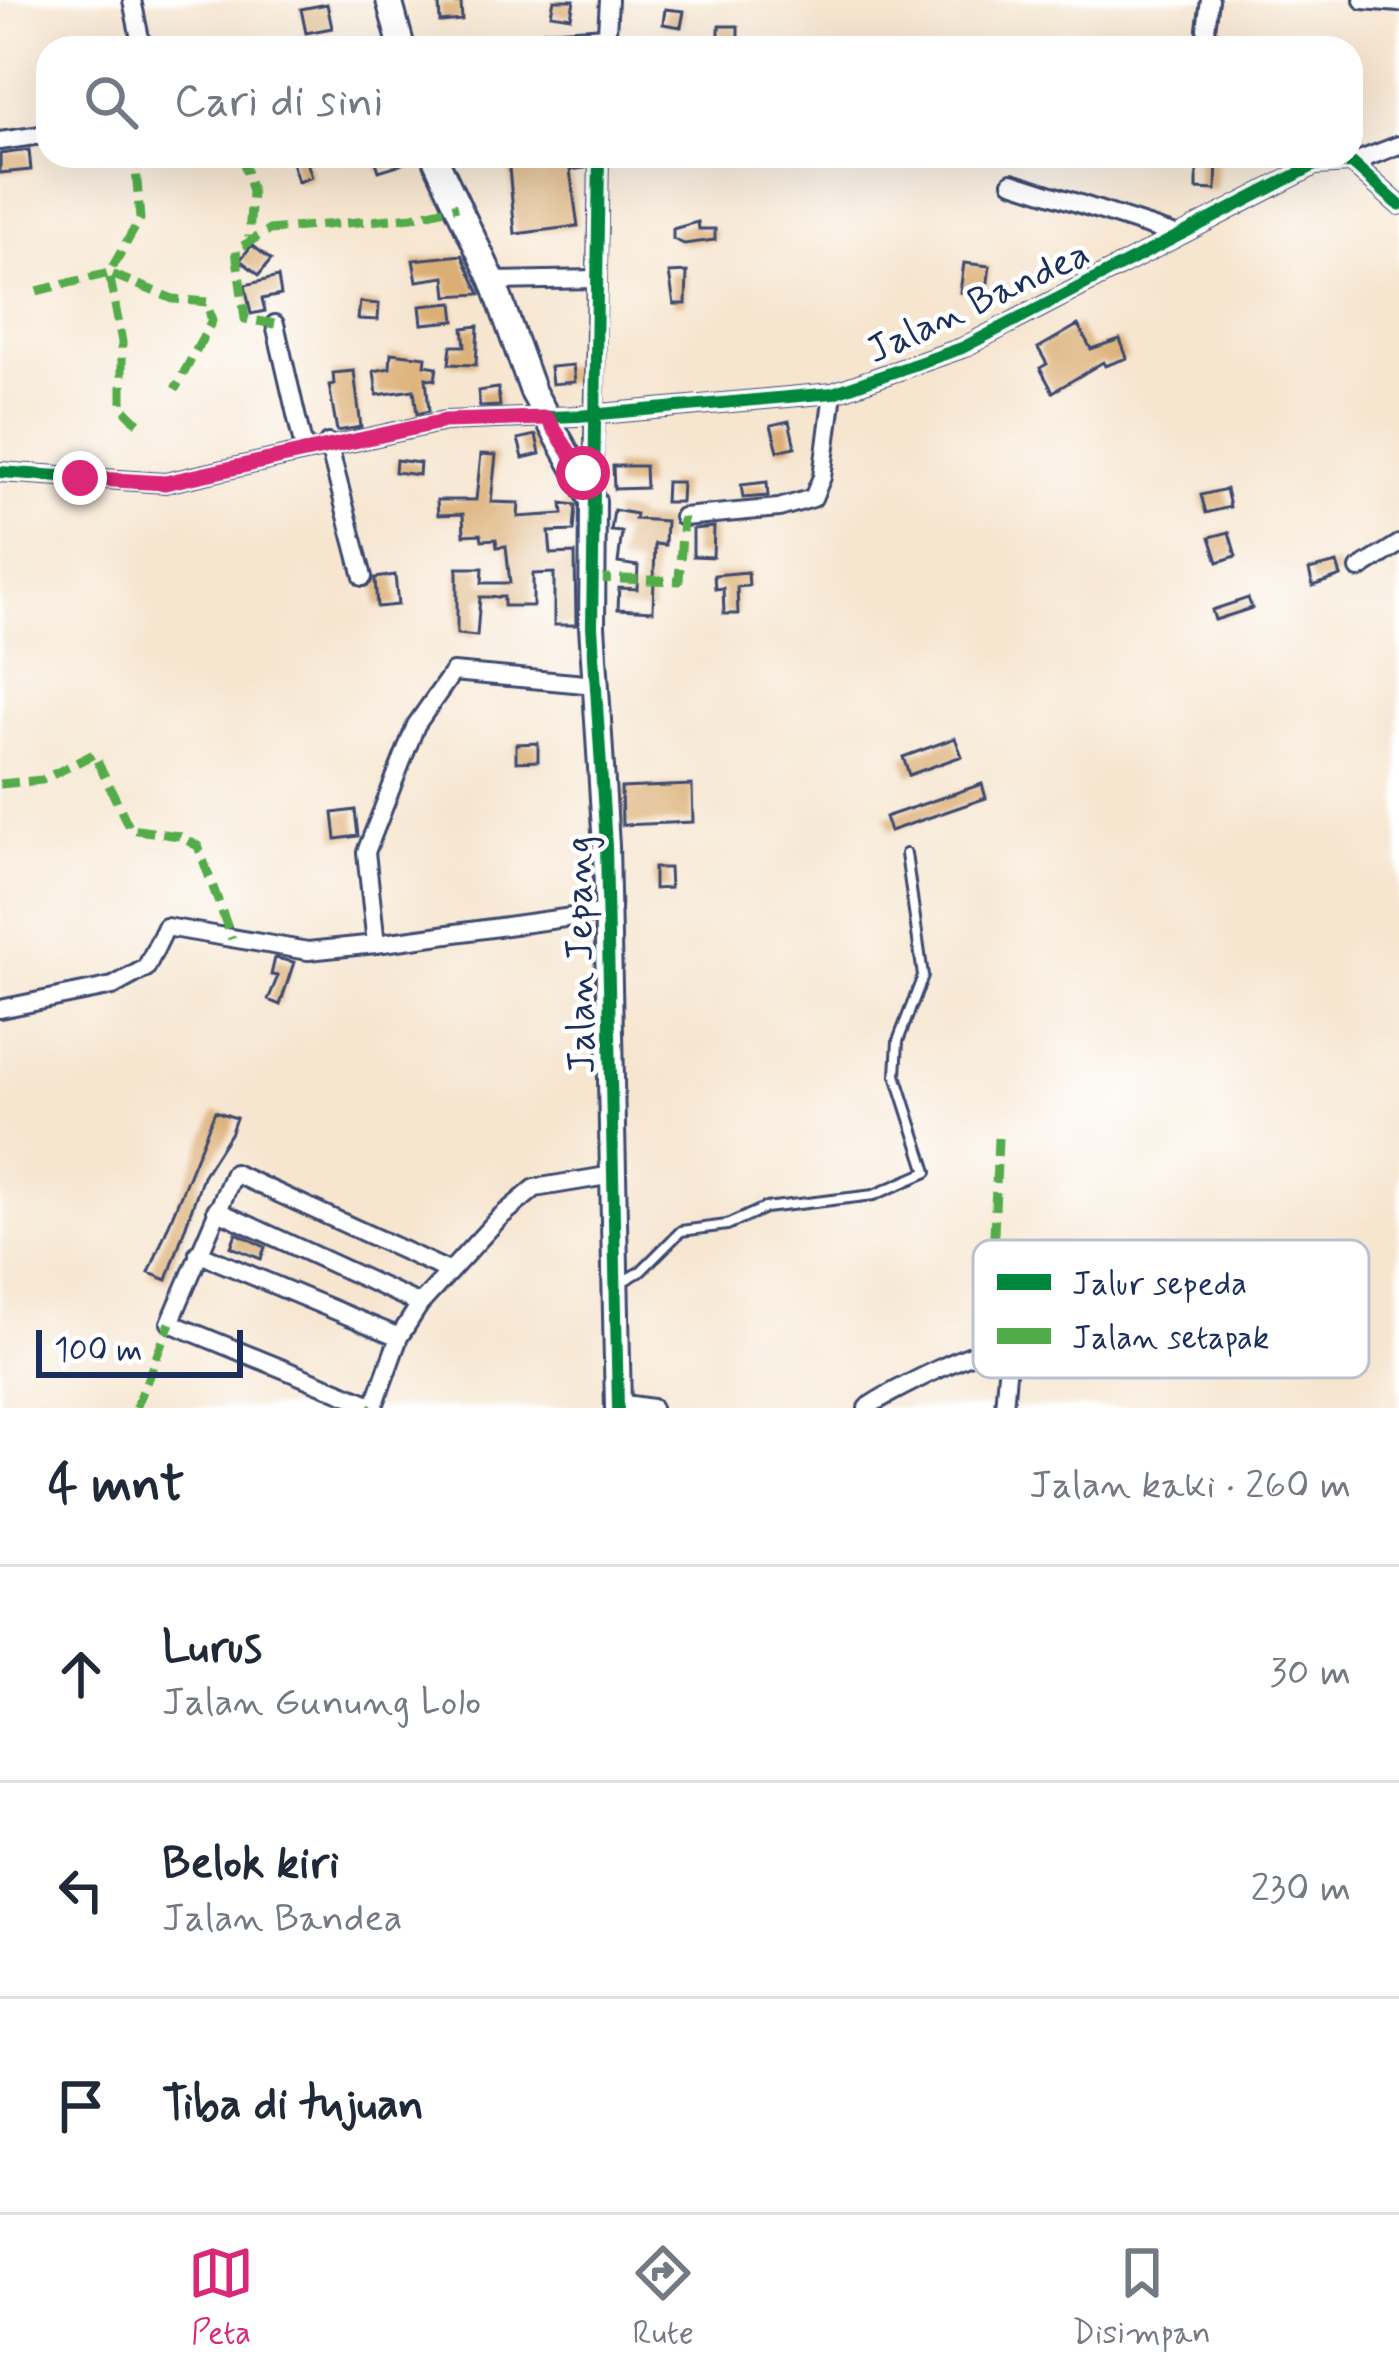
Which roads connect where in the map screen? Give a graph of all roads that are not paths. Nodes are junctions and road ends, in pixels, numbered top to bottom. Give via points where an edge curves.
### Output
1 (133, 0) edge
2 (389, 0) edge
3 (609, 0) edge
4 (1210, 0) edge
5 (1364, 0) edge
6 (1399, 3) edge
7 (140, 36) edge
8 (399, 36) edge
9 (606, 36) edge
10 (1208, 36) edge
11 (36, 136) edge
12 (0, 141) edge
13 (1399, 145) edge
14 (1363, 159) edge
15 (440, 168) edge
16 (599, 168) edge
17 (1297, 168) edge
18 (1358, 168) edge
19 (1012, 182) dead end
20 (1399, 205) edge
21 (1176, 235) junction
22 (597, 279) junction
23 (493, 281) junction
24 (274, 324) dead end
25 (833, 393) junction
26 (598, 415) junction
27 (547, 418) junction
28 (328, 443) junction
29 (304, 448) junction
30 (0, 472) edge
31 (593, 501) junction
32 (683, 517) dead end
33 (1399, 544) edge
34 (1359, 569) dead end
35 (363, 578) dead end
36 (596, 685) junction
37 (906, 854) dead end
38 (608, 913) junction
39 (376, 944) junction
40 (0, 1009) edge
41 (613, 1175) junction
42 (216, 1210) junction
43 (198, 1253) junction
44 (446, 1270) junction
45 (616, 1284) junction
46 (420, 1304) junction
47 (399, 1337) junction
48 (973, 1354) edge
49 (1006, 1378) edge
50 (618, 1405) edge
51 (652, 1408) edge
52 (867, 1408) edge
53 (1004, 1408) edge

1 - 7 street
2 - 8 street
3 - 9 street
4 - 10 street
5 - 6 street
11 - 12 street
13 - 14 street
15 - 23 street
16 - 22 street
17 - 21 street, Jalan Bandea
18 - 20 street
19 - 21 street
21 - 25 street, Jalan Bandea via 962,348
22 - 23 street
22 - 26 street
23 - 27 street
24 - 29 street
25 - 26 street, Jalan Bandea
25 - 32 street via 813,498
26 - 27 street, Jalan Bandea
26 - 31 street
27 - 28 street, Jalan Bandea via 445,421
27 - 31 street
28 - 29 street, Jalan Bandea
28 - 35 street
29 - 30 street, Jalan Bandea via 165,483
31 - 36 street, Jalan Jepang
33 - 34 street
36 - 38 street, Jalan Jepang
36 - 39 street via 460,669 440,687 416,725 366,852
37 - 45 lane via 923,976 898,1041 896,1075 927,1172 874,1195 765,1208 727,1225 681,1231
38 - 39 street
38 - 41 street, Jalan Jepang
39 - 40 street via 308,951 166,927 146,968 113,986
41 - 44 street via 536,1188
41 - 45 street, Jalan Jepang
42 - 43 street
42 - 44 street via 230,1175 240,1173
42 - 46 street
43 - 47 street
43 - 47 street via 170,1323 374,1406
44 - 46 street
45 - 50 street, Jalan Jepang
46 - 47 street
48 - 52 street
49 - 53 street
50 - 51 street

